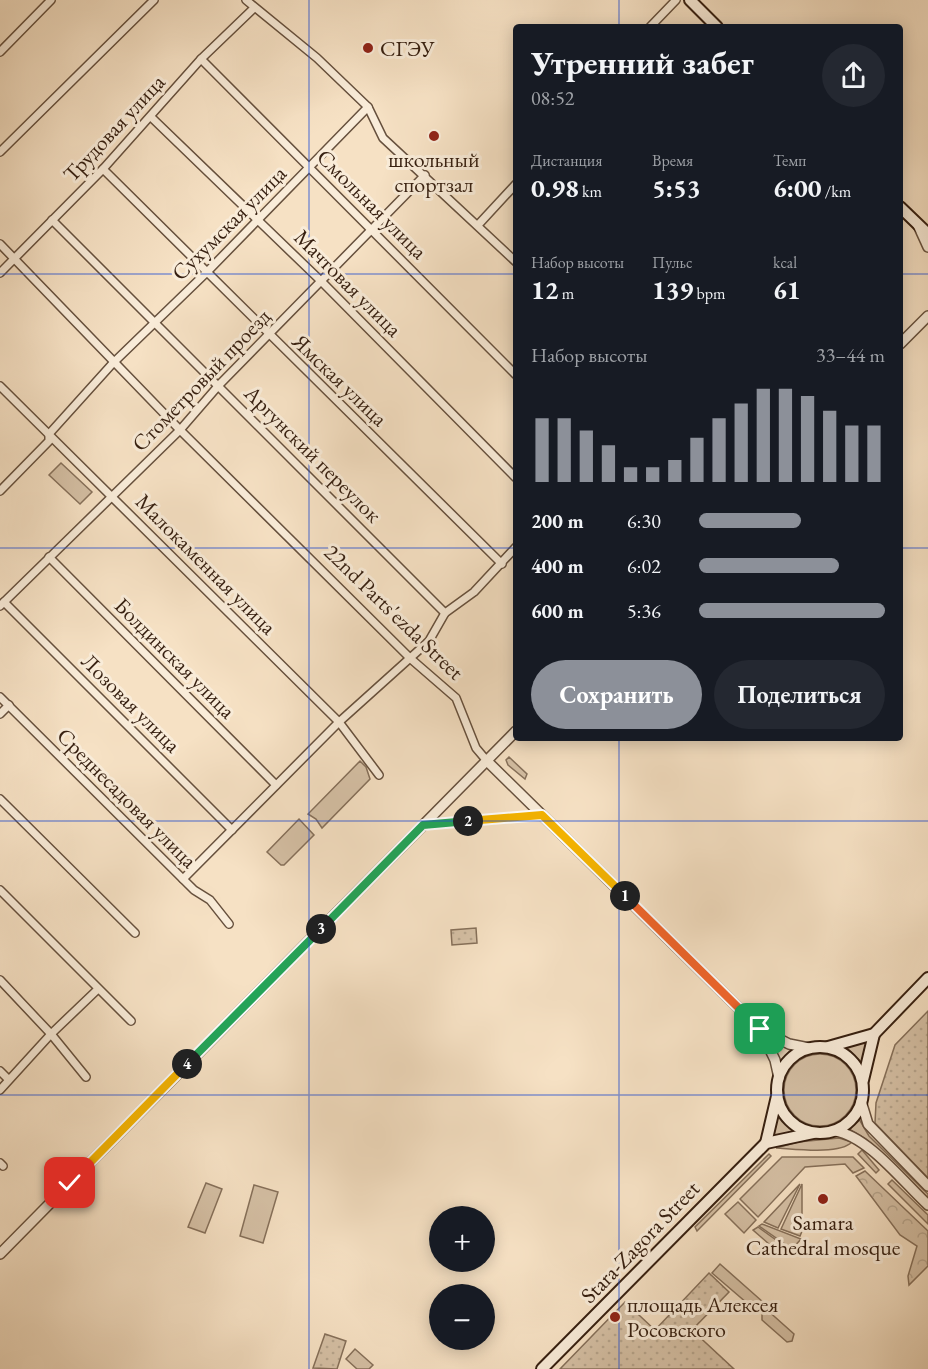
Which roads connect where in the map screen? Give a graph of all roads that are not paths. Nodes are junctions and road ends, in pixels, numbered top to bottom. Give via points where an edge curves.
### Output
1 (51, 0) edge
2 (154, 0) edge
3 (246, 0) edge
4 (676, 0) edge
5 (690, 0) edge
6 (254, 8) junction
7 (653, 24) edge
8 (714, 24) edge
9 (0, 52) edge
10 (201, 59) junction
11 (368, 107) junction
12 (151, 117) junction
13 (0, 152) edge
14 (310, 167) junction
15 (103, 169) junction
16 (425, 175) junction
17 (513, 187) edge
18 (903, 210) edge
19 (257, 218) junction
20 (52, 220) junction
21 (917, 223) junction
22 (477, 225) junction
23 (371, 229) junction
24 (928, 234) edge
25 (0, 244) edge
26 (928, 247) edge
27 (16, 258) junction
28 (513, 259) edge
29 (207, 272) junction
30 (0, 273) edge
31 (322, 282) junction
32 (928, 316) edge
33 (156, 321) junction
34 (269, 335) junction
35 (903, 341) edge
36 (113, 363) junction
37 (513, 372) edge
38 (219, 385) junction
39 (0, 386) edge
40 (180, 430) junction
41 (49, 434) junction
42 (513, 475) edge
43 (0, 491) edge
44 (112, 496) junction
45 (513, 551) edge
46 (49, 557) junction
47 (502, 564) junction
48 (2, 604) edge
49 (445, 613) junction
50 (411, 659) junction
51 (0, 697) edge
52 (9, 705) junction
53 (0, 714) edge
54 (339, 722) junction
55 (513, 734) edge
56 (487, 761) junction
57 (379, 775) dead end
58 (276, 785) junction
59 (0, 799) edge
60 (542, 815) junction
61 (423, 825) junction
62 (232, 830) junction
63 (183, 879) junction
64 (0, 891) edge
65 (229, 924) dead end
66 (135, 933) dead end
67 (928, 978) edge
68 (0, 980) edge
69 (98, 989) junction
70 (131, 1022) dead end
71 (760, 1029) junction
72 (51, 1034) junction
73 (874, 1034) junction
74 (827, 1047) junction
75 (810, 1048) junction
76 (0, 1071) edge
77 (86, 1077) dead end
78 (779, 1078) junction
79 (8, 1079) junction
80 (862, 1080) junction
81 (0, 1090) edge
82 (777, 1092) junction
83 (861, 1101) junction
84 (835, 1131) junction
85 (813, 1133) junction
86 (766, 1143) junction
87 (928, 1186) edge
88 (928, 1205) edge
89 (2, 1249) edge
90 (542, 1369) edge

1 - 9 street
2 - 13 street
3 - 6 street
4 - 7 street
5 - 8 main road
6 - 10 street, Трудовая улица
6 - 11 street via 317,58
10 - 12 street, Трудовая улица
10 - 14 street, Смольная улица
11 - 14 street, Сухумская улица
11 - 16 street via 384,138
12 - 15 street, Трудовая улица
12 - 19 street, Мачтовая улица
14 - 19 street, Сухумская улица
14 - 23 street, Смольная улица
15 - 20 street, Трудовая улица
15 - 29 street, Ямская улица
16 - 22 street
16 - 23 street, Стометровый проезд
17 - 22 street
18 - 21 main road
19 - 29 street, Сухумская улица
19 - 31 street, Мачтовая улица
20 - 27 street, Трудовая улица
20 - 33 street, Аргунский переулок
21 - 24 main road
21 - 26 street
22 - 28 street
23 - 31 street, Стометровый проезд
23 - 37 street, Смольная улица
25 - 27 street, 22nd Parts'ezda Street
27 - 30 street, Трудовая улица
27 - 36 street, 22nd Parts'ezda Street
29 - 33 street, Сухумская улица
29 - 34 street, Ямская улица
31 - 34 street, Стометровый проезд
31 - 42 street, Мачтовая улица
32 - 35 street
33 - 36 street, Сухумская улица
33 - 38 street, Аргунский переулок
34 - 38 street, Стометровый проезд
34 - 47 street, Ямская улица
36 - 40 street, 22nd Parts'ezda Street
36 - 41 street, Сухумская улица
38 - 40 street, Стометровый проезд
38 - 49 street, Аргунский переулок
39 - 41 street, Малокаменная улица
40 - 44 street, Стометровый проезд
40 - 50 street, 22nd Parts'ezda Street
41 - 43 street, Сухумская улица via 49,441
41 - 44 street, Малокаменная улица
44 - 46 street, Стометровый проезд
44 - 54 street, Малокаменная улица
45 - 47 street
46 - 48 street, Стометровый проезд
46 - 58 street, Болдинская улица
47 - 49 street
48 - 62 street, Лозовая улица
49 - 50 street via 429,641
50 - 54 street
50 - 56 street, 22nd Parts'ezda Street via 456,698 475,746
51 - 52 street, Среднесадовая улица
52 - 53 street
52 - 63 street, Среднесадовая улица
54 - 57 street, Малокаменная улица
54 - 58 street
55 - 56 street
56 - 60 street, 22nd Parts'ezda Street
56 - 61 street
58 - 62 street
59 - 66 street
60 - 61 street
60 - 71 street, 22nd Parts'ezda Street
61 - 89 street
62 - 63 street
63 - 65 street, Среднесадовая улица via 210,900
64 - 69 street
67 - 73 main road
68 - 72 street
69 - 70 street
69 - 72 street
71 - 75 street via 789,1044
71 - 78 street, 22nd Parts'ezda Street
72 - 77 street
72 - 79 street
73 - 74 main road
73 - 80 main road
74 - 75 main road
74 - 80 main road via 854,1062
75 - 78 main road via 786,1065
76 - 79 street
78 - 82 main road
79 - 81 street
80 - 83 main road
82 - 85 main road via 789,1120
82 - 86 main road
83 - 84 main road via 855,1115
83 - 87 street via 868,1124
84 - 85 main road
84 - 88 street via 863,1143
85 - 86 main road
86 - 90 main road, Stara-Zagora Street

